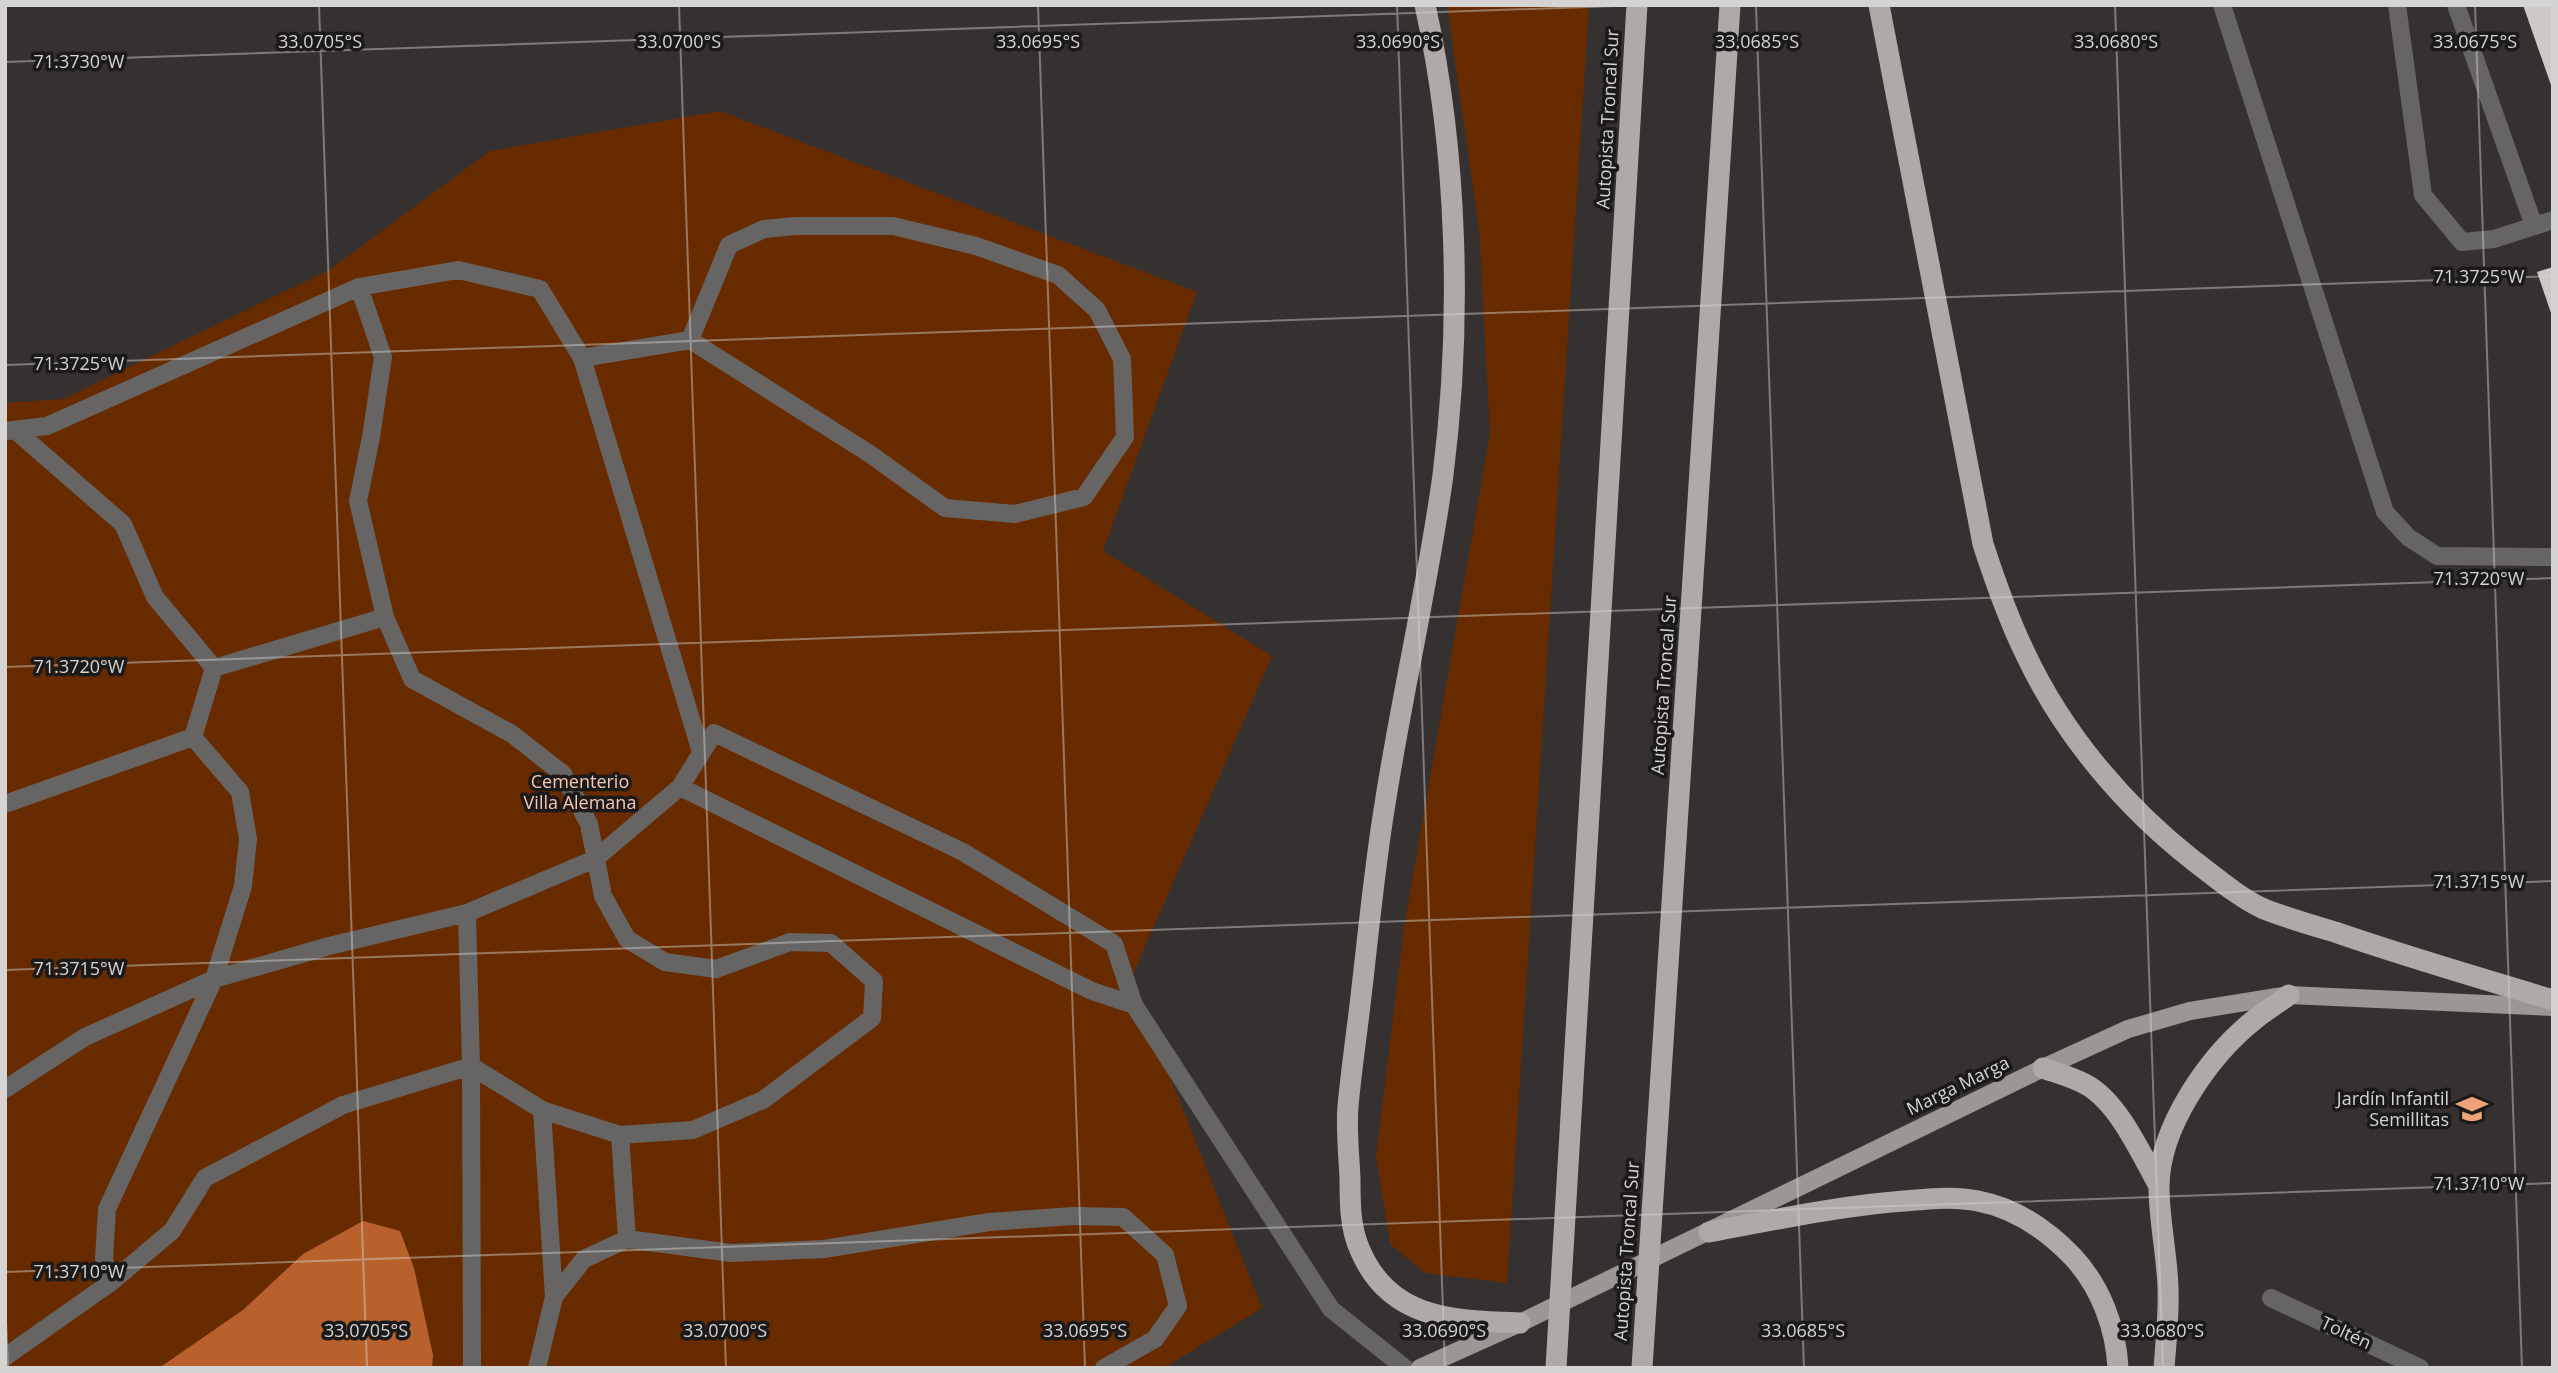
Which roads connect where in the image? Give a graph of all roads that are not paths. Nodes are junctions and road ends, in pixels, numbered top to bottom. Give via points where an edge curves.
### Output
1 (1425, 5) edge
2 (1637, 5) edge
3 (1730, 5) edge
4 (1879, 5) edge
5 (2222, 5) edge
6 (2397, 5) edge
7 (2456, 5) edge
8 (2553, 220) edge
9 (2534, 226) junction
10 (359, 287) junction
11 (690, 340) junction
12 (582, 358) junction
13 (10, 430) edge
14 (2553, 557) edge
15 (385, 617) junction
16 (214, 668) junction
17 (192, 737) junction
18 (701, 752) junction
19 (680, 787) junction
20 (5, 804) edge
21 (595, 859) junction
22 (467, 913) junction
23 (214, 979) junction
24 (2289, 995) junction
25 (2553, 1000) edge
26 (1134, 1005) junction
27 (2553, 1007) edge
28 (471, 1066) junction
29 (2043, 1068) junction
30 (5, 1088) edge
31 (542, 1110) junction
32 (620, 1135) junction
33 (2159, 1186) junction
34 (1709, 1231) junction
35 (627, 1239) junction
36 (110, 1283) junction
37 (554, 1297) junction
38 (2271, 1298) dead end
39 (1520, 1323) junction
40 (5, 1357) edge
41 (1643, 1361) edge
42 (472, 1368) edge
43 (537, 1368) edge
44 (1104, 1368) edge
45 (1405, 1368) edge
46 (1420, 1368) edge
47 (1556, 1368) edge
48 (2118, 1368) edge
49 (2164, 1368) edge
50 (2420, 1368) edge

1 - 39 highway via 1451,203 1451,383 1443,473 1385,804 1348,1110 1351,1211 1353,1230 1368,1266 1381,1283 1414,1309 1452,1320
2 - 47 highway, Autopista Troncal Sur
3 - 41 highway, Autopista Troncal Sur
4 - 25 highway via 1983,544 2025,654 2054,706 2088,754 2151,824 2213,876 2262,908
5 - 14 street via 2385,512 2408,537 2437,556
6 - 9 street via 2423,195 2462,242 2494,239
7 - 9 street
8 - 9 street
10 - 12 street via 458,270 540,289
10 - 13 street via 47,426
10 - 15 street via 383,357 358,501
11 - 11 street via 870,454 945,508 1014,514 1084,497 1125,436 1122,359 1097,310 1058,275 976,246 893,226 764,229 729,245
11 - 12 street
12 - 18 street
13 - 16 street via 123,524 155,597
15 - 16 street
15 - 21 street via 412,679 512,734 563,774 589,824
16 - 17 street
17 - 20 street
17 - 23 street via 240,792 248,839 243,886
18 - 19 street
18 - 26 street via 714,733 963,852 1114,944
19 - 21 street
19 - 26 street via 1092,991
21 - 22 street
21 - 32 street via 603,896 627,939 665,962 716,969 790,942 831,943 874,981 872,1018 764,1100 693,1130
22 - 23 street
22 - 28 street
23 - 30 street via 85,1037
23 - 36 street via 107,1209 104,1259
24 - 27 main road, Marga Marga
24 - 29 main road, Marga Marga via 2190,1011 2128,1029
24 - 33 highway via 2253,1020 2198,1081 2165,1149
26 - 45 street via 1331,1309
28 - 31 street
28 - 36 street via 343,1105 205,1178 172,1231
28 - 42 street
29 - 33 highway via 2087,1085 2110,1106
29 - 34 main road, Marga Marga
31 - 32 street
31 - 37 street
32 - 35 street
33 - 49 highway via 2168,1290
34 - 39 main road, Marga Marga
34 - 48 highway via 1863,1204 1949,1197 2008,1210 2036,1224 2080,1265 2110,1320
35 - 37 street via 584,1259
35 - 44 street via 732,1253 824,1249 989,1222 1123,1217 1165,1255 1178,1306 1155,1339
36 - 40 street
37 - 43 street
38 - 50 street, Toltén
39 - 46 main road, Marga Marga

